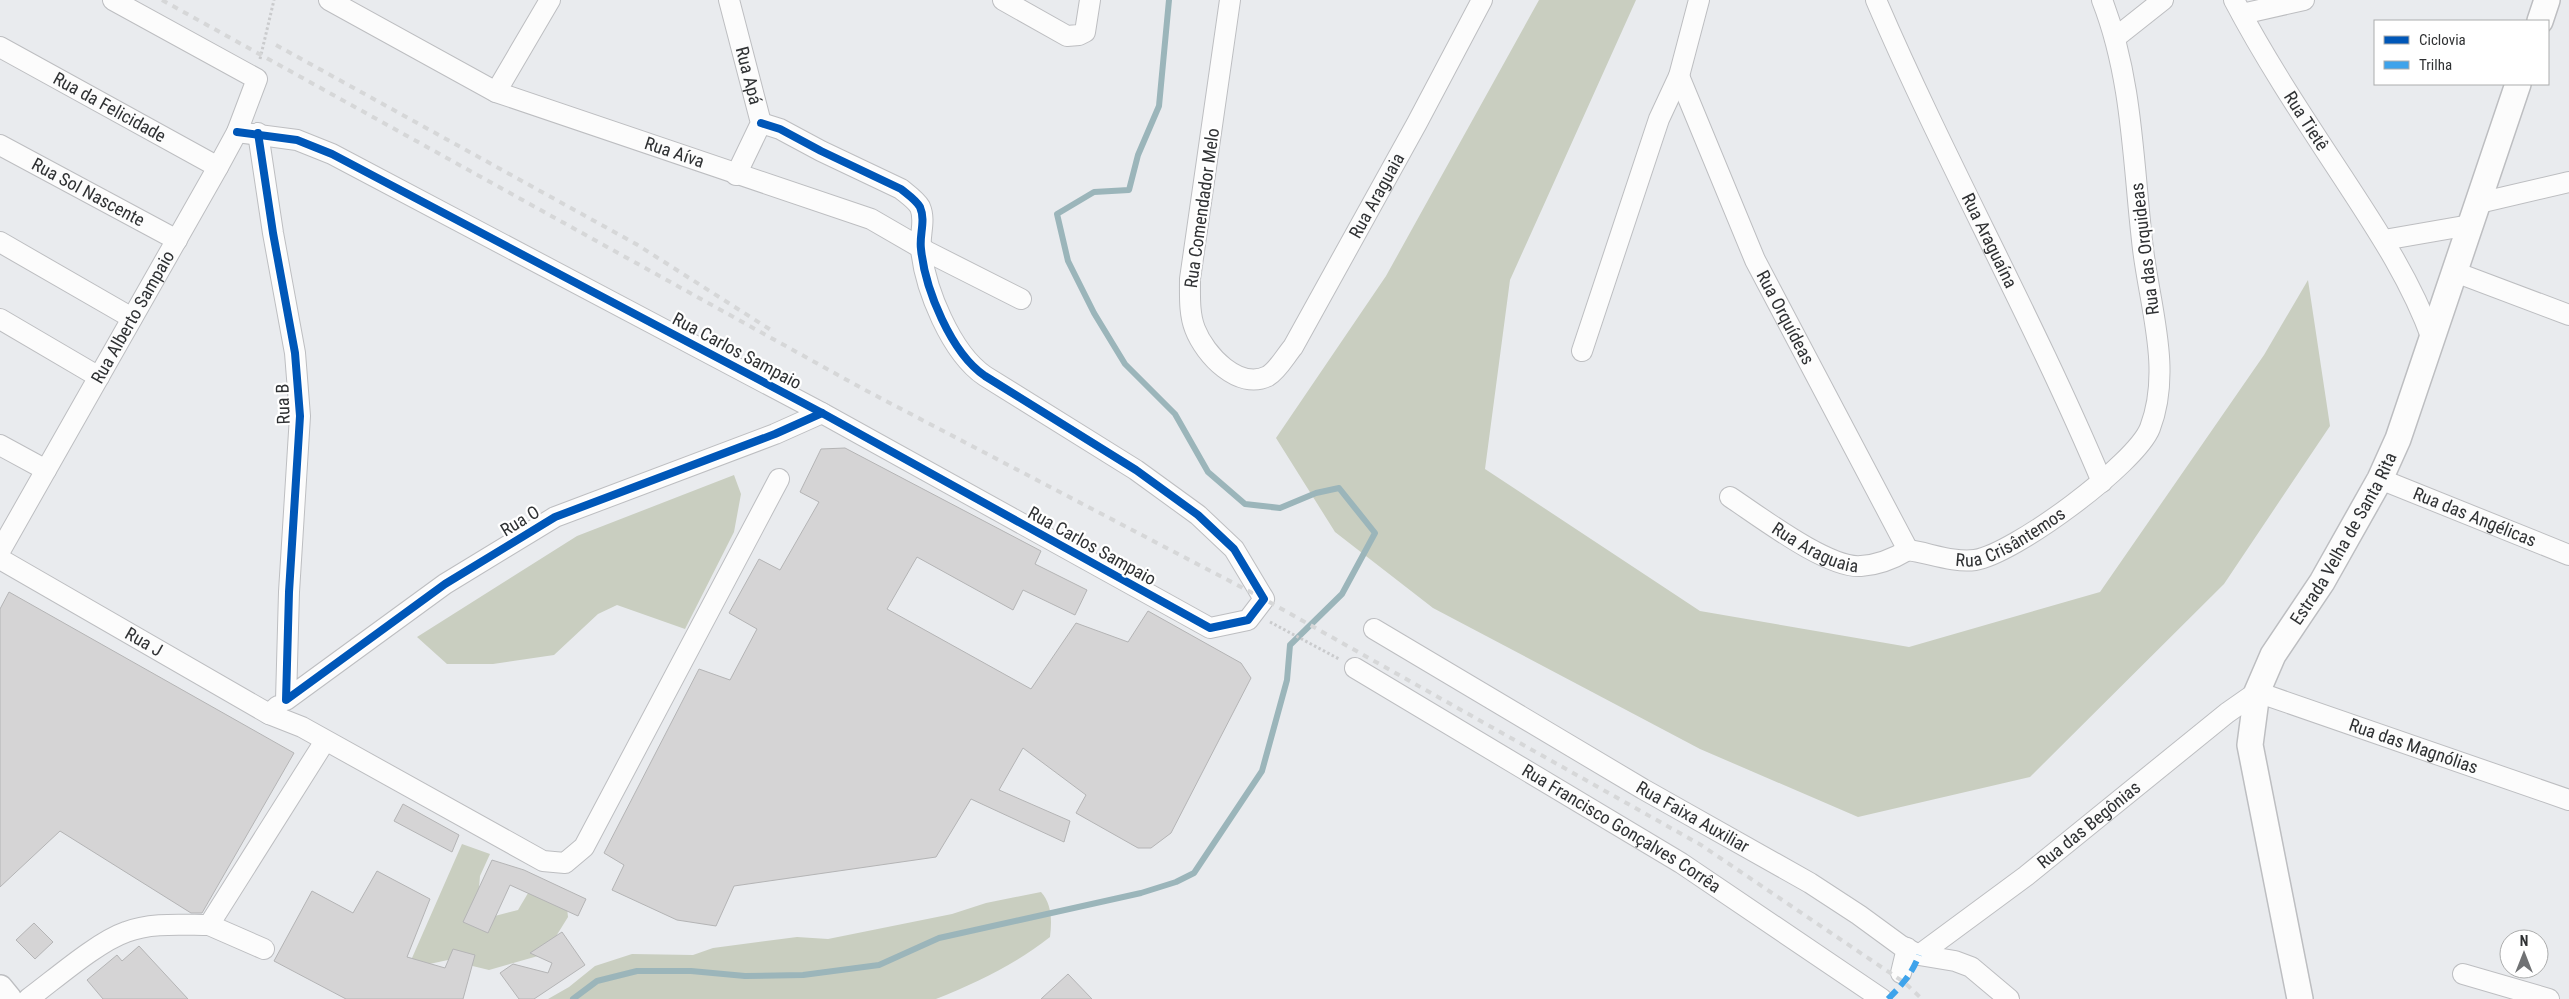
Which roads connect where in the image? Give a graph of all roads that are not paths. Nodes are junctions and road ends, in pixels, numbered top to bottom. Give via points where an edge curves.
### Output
1 (113, 0) edge
2 (328, 0) edge
3 (550, 0) edge
4 (730, 0) edge
5 (1003, 0) edge
6 (1090, 0) edge
7 (1230, 0) edge
8 (1482, 0) edge
9 (1699, 0) edge
10 (1876, 0) edge
11 (2102, 0) edge
12 (2163, 0) edge
13 (2304, 0) edge
14 (2547, 0) edge
15 (2238, 7) edge
16 (2540, 20) edge
17 (2115, 38) junction
18 (0, 47) edge
19 (1679, 76) junction
20 (2518, 85) edge
21 (496, 92) junction
22 (761, 123) junction
23 (237, 132) junction
24 (258, 133) junction
25 (0, 145) edge
26 (218, 167) junction
27 (736, 174) junction
28 (2569, 182) edge
29 (2479, 203) junction
30 (2470, 225) junction
31 (177, 240) junction
32 (2384, 240) junction
33 (0, 242) edge
34 (920, 248) junction
35 (2455, 272) junction
36 (1021, 299) dead end
37 (2569, 315) edge
38 (132, 318) junction
39 (0, 319) edge
40 (2432, 339) junction
41 (1582, 351) dead end
42 (99, 377) junction
43 (1259, 380) joint
44 (822, 413) junction
45 (0, 445) edge
46 (46, 470) junction
47 (780, 479) dead end
48 (2380, 479) junction
49 (2102, 482) junction
50 (1730, 497) dead end
51 (1908, 550) junction
52 (0, 552) edge
53 (2569, 555) edge
54 (0, 559) edge
55 (1374, 629) dead end
56 (1355, 668) road end
57 (2257, 692) junction
58 (286, 700) junction
59 (269, 714) junction
60 (325, 741) junction
61 (2569, 800) edge
62 (210, 925) junction
63 (264, 950) dead end
64 (1913, 952) junction
65 (1901, 973) dead end
66 (2463, 974) dead end
67 (0, 988) edge
68 (9, 999) edge
69 (28, 999) edge
70 (1882, 999) edge
71 (2009, 999) edge
72 (2300, 999) edge
73 (2549, 999) edge

1 - 23 street, Rua Alberto Sampaio via 257,79
2 - 21 street, Rua Aíva
3 - 21 street
4 - 22 street, Rua Apá
5 - 6 street via 1067,36 1085,32
7 - 43 street, Rua Comendador Melo via 1190,279 1190,305 1195,329 1209,351 1226,369 1246,380
8 - 43 street, Rua Araguaia via 1293,347 1271,375
9 - 19 street
10 - 49 street, Rua Araguaína via 2079,426
11 - 17 street, Rua das Orquideas
12 - 17 street
13 - 15 street
14 - 16 main road
15 - 32 street, Rua Tietê via 2273,70
17 - 49 street, Rua das Orquideas via 2135,161 2160,376 2150,430 2130,456
18 - 26 street, Rua da Felicidade
19 - 41 street via 1659,119
19 - 51 street, Rua Orquídeas via 1755,260
20 - 29 main road, Estrada Velha de Santa Rita
21 - 27 street, Rua Aíva
22 - 27 street, Rua Apá
22 - 34 street via 780,129 912,198 922,213
23 - 24 street, Rua Carlos Sampaio
23 - 26 street, Rua Alberto Sampaio
24 - 44 street, Rua Carlos Sampaio via 297,140 332,154
24 - 58 street, Rua B via 295,354 300,416
25 - 31 street, Rua Sol Nascente
26 - 31 street, Rua Alberto Sampaio
27 - 34 street, Rua Aíva via 871,218
28 - 29 street
29 - 30 main road, Estrada Velha de Santa Rita
30 - 32 street
30 - 35 main road, Estrada Velha de Santa Rita
31 - 38 street, Rua Alberto Sampaio
32 - 40 street, Rua Tietê via 2422,312
33 - 38 street
34 - 36 street, Rua Aíva
34 - 44 street, Rua Carlos Sampaio via 941,314 952,338 974,369 1136,470 1198,516 1234,549 1264,598 1248,620 1210,628
35 - 37 street
35 - 40 main road, Estrada Velha de Santa Rita
38 - 42 street, Rua Alberto Sampaio
39 - 42 street
40 - 48 main road, Estrada Velha de Santa Rita via 2398,439
42 - 46 street, Rua Alberto Sampaio
44 - 58 street, Rua O via 775,434 555,517 446,584
45 - 46 street
46 - 52 street, Rua Alberto Sampaio
47 - 60 street, Rua J via 584,847 565,863 543,860
48 - 53 street, Rua das Angélicas
48 - 57 main road, Estrada Velha de Santa Rita via 2322,582 2273,655
49 - 51 street, Rua Crisântemos via 2039,530 1976,560
50 - 51 street, Rua Araguaia via 1820,555 1845,565 1873,565
54 - 59 street, Rua J
55 - 64 street, Rua Faixa Auxiliar via 1643,789 1810,883
56 - 70 street, Rua Francisco Gonçalves Corrêa via 1681,863
57 - 61 street, Rua das Magnólias
57 - 64 street, Rua das Begônias via 2026,876
57 - 72 main road, Estrada Velha de Santa Rita via 2250,745
58 - 59 street
59 - 60 street, Rua J via 302,727
60 - 62 street
62 - 63 street
62 - 69 street via 164,925 126,931
64 - 65 street
64 - 71 street, Rua Faixa Auxiliar via 1972,967
66 - 73 street
67 - 68 main road

